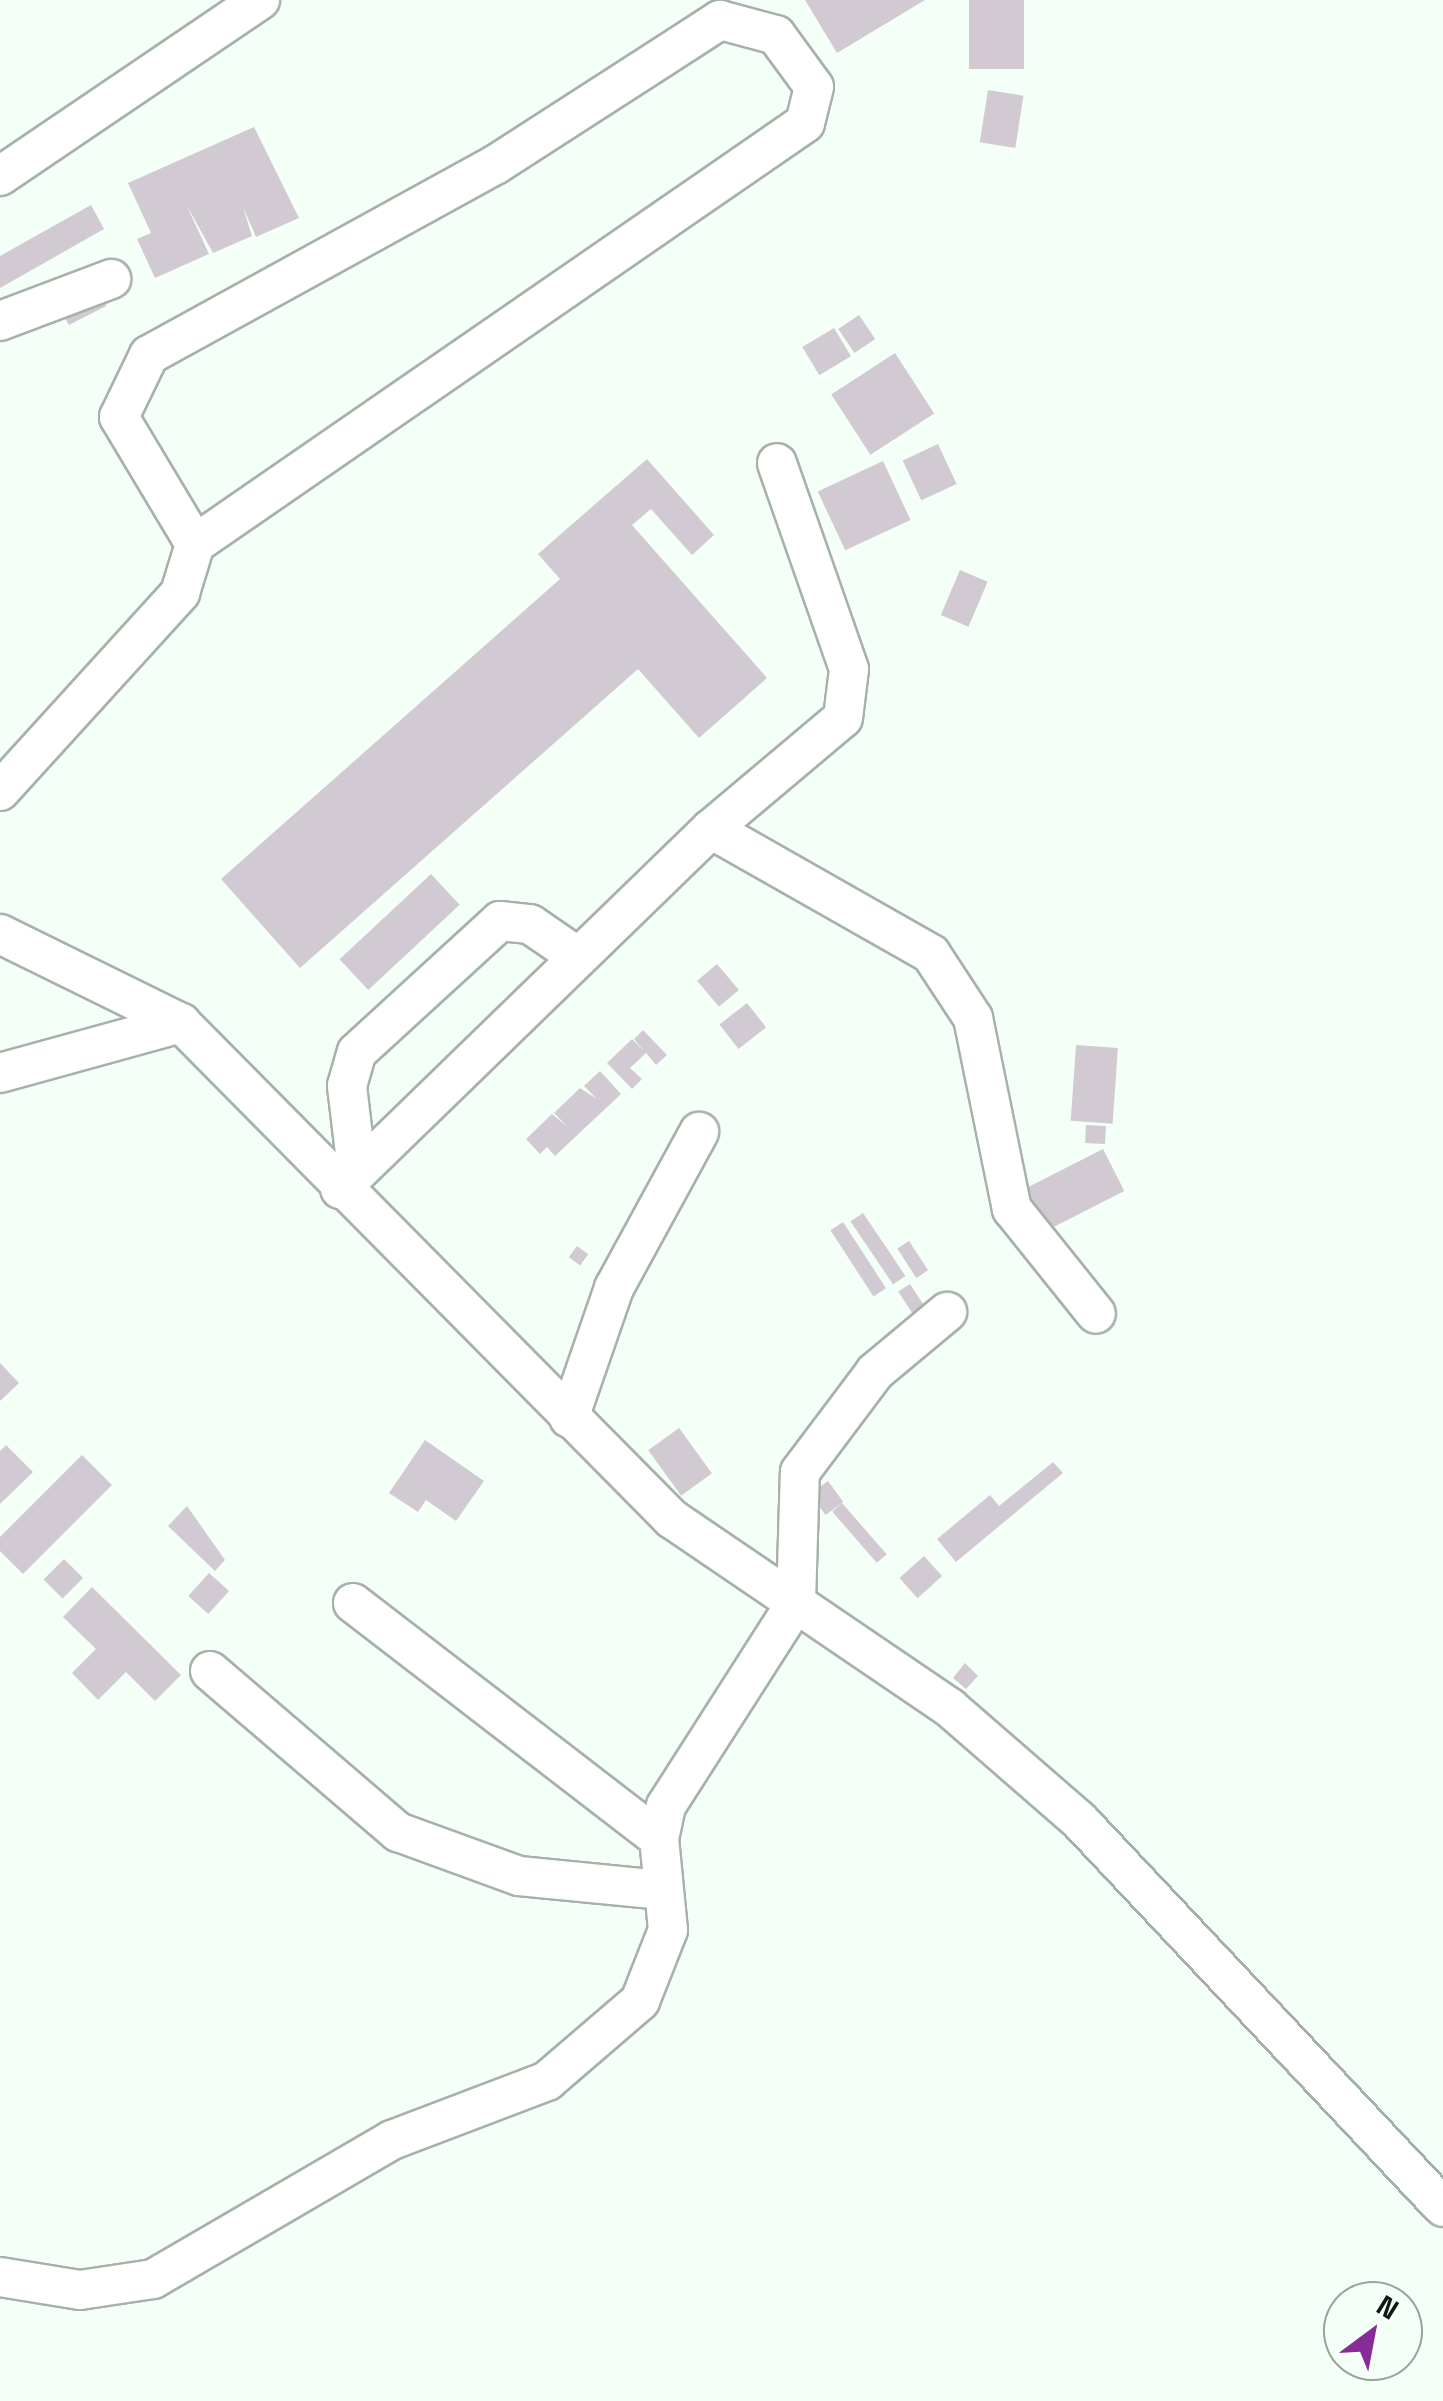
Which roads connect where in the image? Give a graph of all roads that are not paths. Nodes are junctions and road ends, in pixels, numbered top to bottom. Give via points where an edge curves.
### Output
1 (260, 0) edge
2 (0, 176) edge
3 (111, 280) dead end
4 (0, 320) edge
5 (777, 463) dead end
6 (195, 544) junction
7 (0, 791) edge
8 (710, 829) junction
9 (0, 934) edge
10 (575, 955) junction
11 (181, 1023) junction
12 (0, 1072) edge
13 (699, 1132) dead end
14 (349, 1180) junction
15 (947, 1312) dead end
16 (1096, 1314) dead end
17 (569, 1418) junction
18 (353, 1603) dead end
19 (796, 1603) junction
20 (210, 1671) dead end
21 (659, 1839) junction
22 (663, 1890) junction
23 (1443, 2207) edge
24 (0, 2277) edge

1 - 2 street
3 - 4 street
5 - 8 street via 848,669 842,718
6 - 6 street via 805,123 814,88 776,35 720,20 495,165 149,355 119,417
6 - 7 street via 163,616
8 - 10 street
8 - 16 street via 931,954 973,1018 1012,1210
9 - 11 street
10 - 14 street
10 - 14 street via 530,924 500,921 358,1052 347,1086
11 - 12 street
11 - 14 street
13 - 17 street via 628,1256
14 - 17 street
15 - 19 street via 874,1372 800,1472
17 - 19 street via 672,1519
18 - 21 street
19 - 21 street via 666,1806
19 - 23 street via 950,1708 1079,1820
20 - 22 street via 398,1832 519,1876
21 - 22 street
22 - 24 street via 662,1962 640,2001 547,2081 392,2140 152,2279 80,2290

